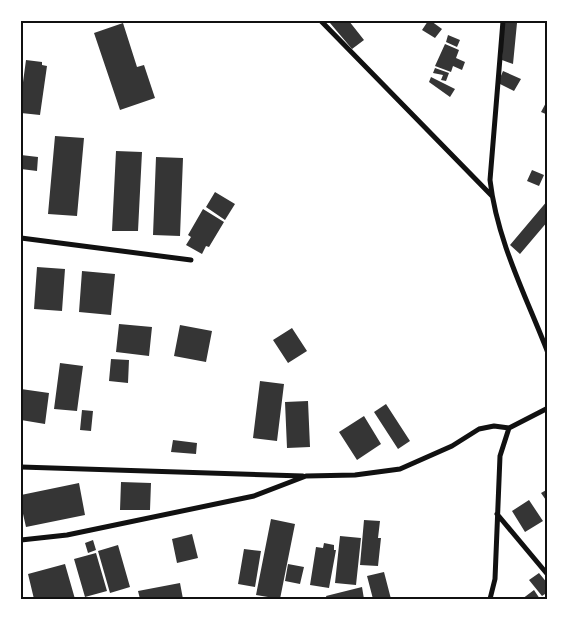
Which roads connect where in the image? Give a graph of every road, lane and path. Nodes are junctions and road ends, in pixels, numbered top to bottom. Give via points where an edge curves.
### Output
1 (321, 21) edge
2 (503, 21) edge
3 (492, 196) junction
4 (21, 238) edge
5 (192, 260) dead end
6 (548, 353) edge
7 (548, 408) edge
8 (509, 428) junction
9 (21, 467) edge
10 (306, 476) junction
11 (496, 514) junction
12 (21, 540) edge
13 (548, 575) edge
14 (490, 599) edge

1 - 3 street
2 - 3 street via 490,180
3 - 6 street via 500,233
4 - 5 street
7 - 8 street
8 - 10 street via 479,429 452,446 400,469 355,475
8 - 11 street via 500,456
9 - 10 street
10 - 12 street via 254,496 67,535
11 - 13 street
11 - 14 street via 495,579

